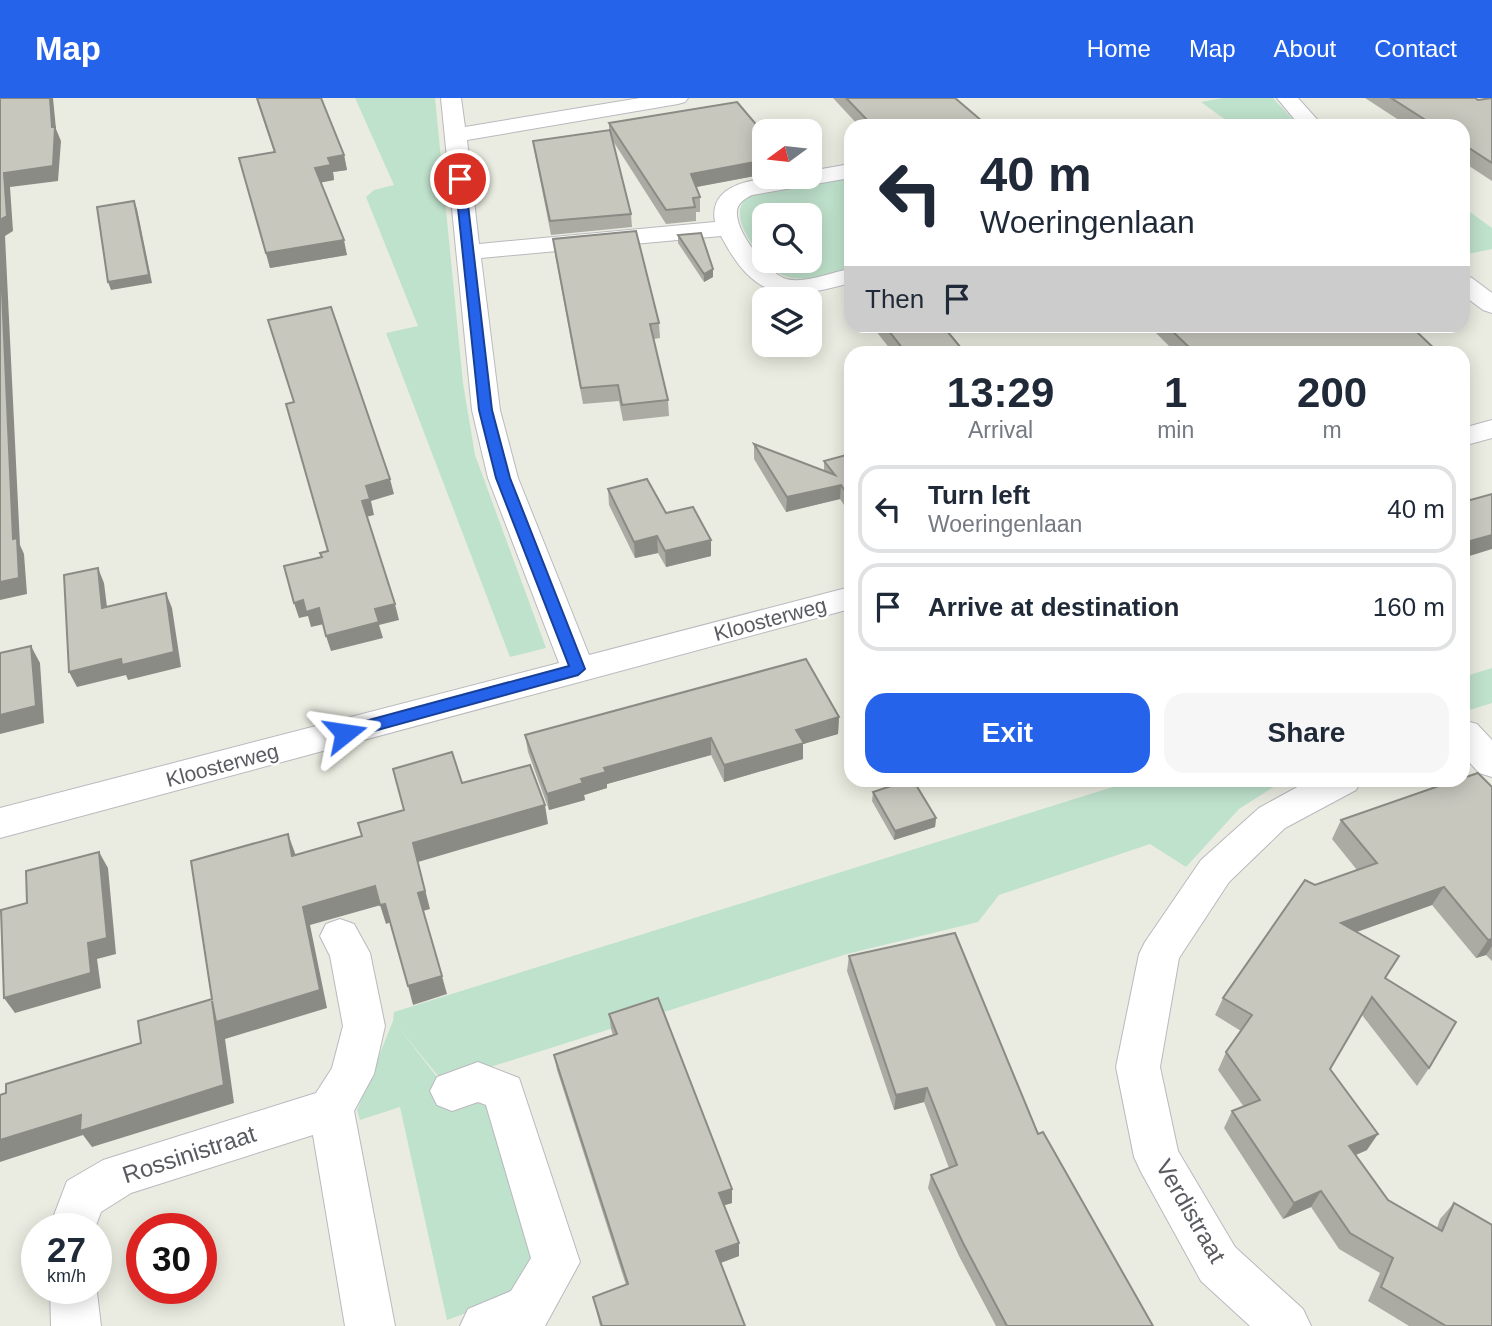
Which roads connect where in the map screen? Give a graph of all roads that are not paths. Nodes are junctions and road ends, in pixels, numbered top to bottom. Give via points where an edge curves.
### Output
1 (451, 98) edge
2 (678, 98) edge
3 (1287, 98) edge
4 (1306, 119) edge
5 (455, 135) junction
6 (844, 172) edge
7 (727, 228) junction
8 (467, 252) junction
9 (844, 277) edge
10 (1470, 288) edge
11 (1492, 305) edge
12 (1492, 429) edge
13 (1470, 434) edge
14 (844, 600) edge
15 (578, 669) junction
16 (1492, 724) edge
17 (1470, 731) edge
18 (1470, 740) edge
19 (1492, 763) edge
20 (1330, 787) edge
21 (0, 823) edge
22 (340, 936) dead end
23 (452, 1091) dead end
24 (331, 1109) junction
25 (77, 1213) edge
26 (75, 1304) edge
27 (515, 1320) edge
28 (76, 1326) edge
29 (370, 1326) edge
30 (1286, 1326) edge

1 - 5 street
2 - 5 street
3 - 4 street
5 - 8 street
6 - 7 street via 745,189 730,198 725,211
7 - 8 street
7 - 9 street via 759,272 773,283 788,287
8 - 15 street via 486,410 503,478
10 - 11 street
12 - 13 street
14 - 15 street, Kloosterweg
15 - 21 street, Kloosterweg
16 - 17 street
18 - 19 street
20 - 30 street, Verdistraat via 1272,818 1216,872 1159,954 1138,1066 1157,1157 1218,1264
22 - 24 street via 350,953 364,1026 352,1074
23 - 27 street via 478,1082 504,1092 556,1262
24 - 25 street, Rossinistraat via 119,1175 83,1197
24 - 29 street
26 - 28 street

